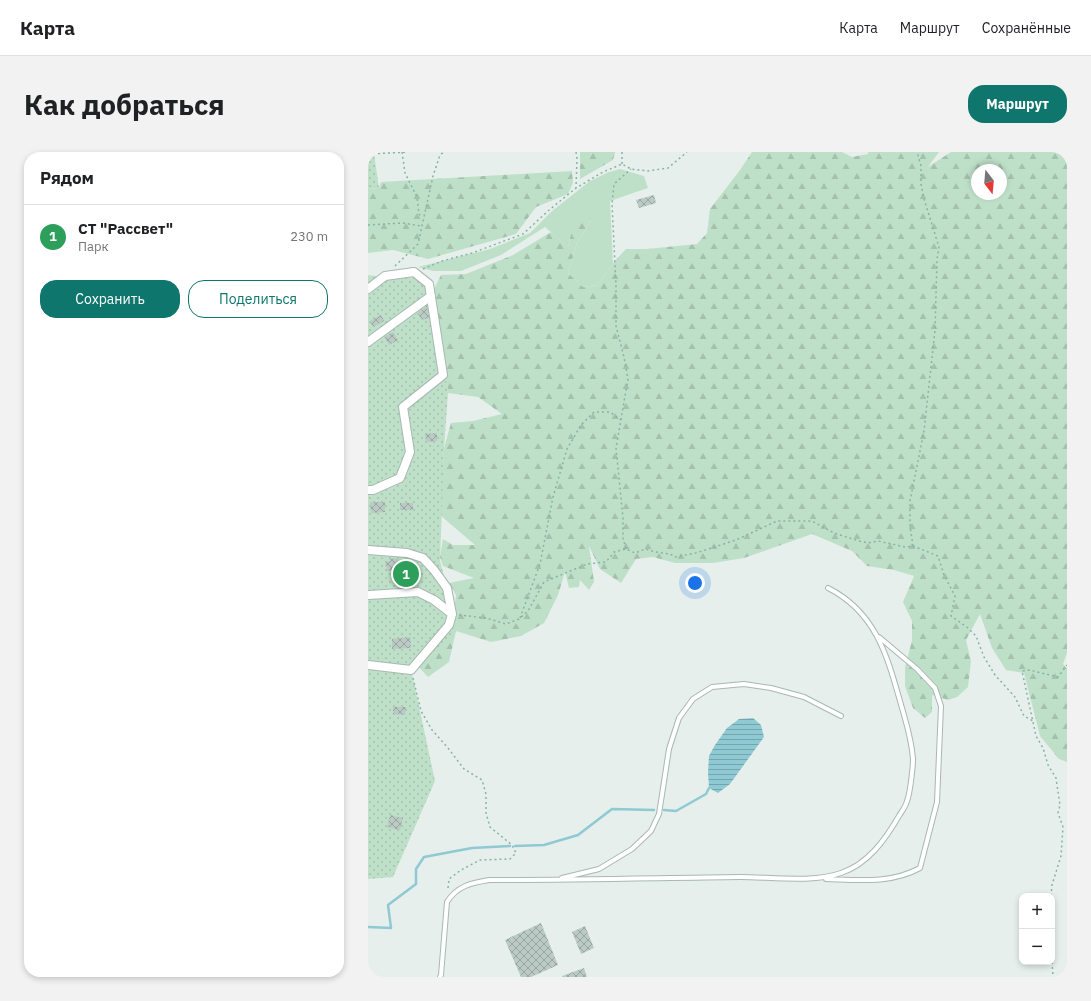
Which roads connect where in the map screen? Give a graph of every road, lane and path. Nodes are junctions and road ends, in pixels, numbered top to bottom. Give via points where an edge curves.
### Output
1 (402, 152) edge
2 (408, 152) edge
3 (444, 152) edge
4 (576, 152) edge
5 (622, 152) edge
6 (687, 152) edge
7 (917, 152) edge
8 (368, 154) edge
9 (622, 164) junction
10 (631, 169) junction
11 (576, 188) junction
12 (423, 218) junction
13 (368, 225) edge
14 (422, 226) junction
15 (414, 272) junction
16 (385, 276) junction
17 (368, 289) edge
18 (431, 296) junction
19 (368, 342) edge
20 (621, 420) junction
21 (368, 490) edge
22 (913, 546) junction
23 (626, 549) junction
24 (368, 550) edge
25 (828, 588) dead end
26 (368, 595) edge
27 (452, 614) junction
28 (519, 619) junction
29 (878, 636) junction
30 (368, 666) edge
31 (1067, 666) edge
32 (411, 670) junction
33 (841, 716) dead end
34 (1033, 721) junction
35 (821, 878) junction
36 (554, 880) junction
37 (452, 893) junction
38 (1051, 893) edge
39 (1052, 965) edge
40 (440, 977) edge
41 (1053, 977) edge

1 - 2 path
1 - 8 path
1 - 12 path via 406,173 417,197 419,214
3 - 12 path via 440,155 433,176
4 - 11 path
5 - 9 path
6 - 10 path via 668,168 648,171
7 - 22 path via 924,198 939,247 935,330 924,431 910,501
9 - 10 path
9 - 11 path
10 - 20 path via 614,184 612,204 616,326 628,379
11 - 15 path via 523,234
12 - 14 path
13 - 14 path via 403,223
14 - 16 path via 418,244
15 - 16 street
15 - 18 street via 429,284
16 - 17 street
18 - 19 street
18 - 21 street via 443,375 404,407 410,452 400,478
20 - 23 path via 616,448
20 - 28 path via 610,412 594,412 582,425 567,449 553,496 540,564
22 - 23 path via 904,547 878,541 868,543 834,533 812,521 777,521 736,540 675,557 645,549 635,553
22 - 34 path via 938,556 955,596 951,616 976,636 984,657 995,675 1015,697 1024,716
23 - 28 path via 614,552 606,562 587,564 544,582 528,611
24 - 27 street via 407,553 423,558 447,588
25 - 29 lane via 843,596 864,615
26 - 27 street via 418,592
27 - 28 path via 486,618 506,624
27 - 32 street via 449,625
29 - 35 lane via 894,679 908,729 913,760 908,800 881,845 865,860 842,873
29 - 35 lane via 935,688 941,706 937,802 920,868 909,874 870,881
30 - 32 street
31 - 34 path via 1058,677 1022,670
32 - 37 path via 421,711 432,730 464,770 482,780 490,827 512,845 516,853 510,859 480,860 461,870 449,880 448,888
33 - 36 lane via 804,697 771,688 744,684 712,687 693,699 679,718 669,749 659,814 651,831 632,849 599,869
34 - 38 path via 1036,736 1056,778 1060,806 1058,813 1063,827 1061,856
35 - 36 lane
36 - 37 lane via 489,880 471,883
37 - 40 lane via 447,902
39 - 41 path

